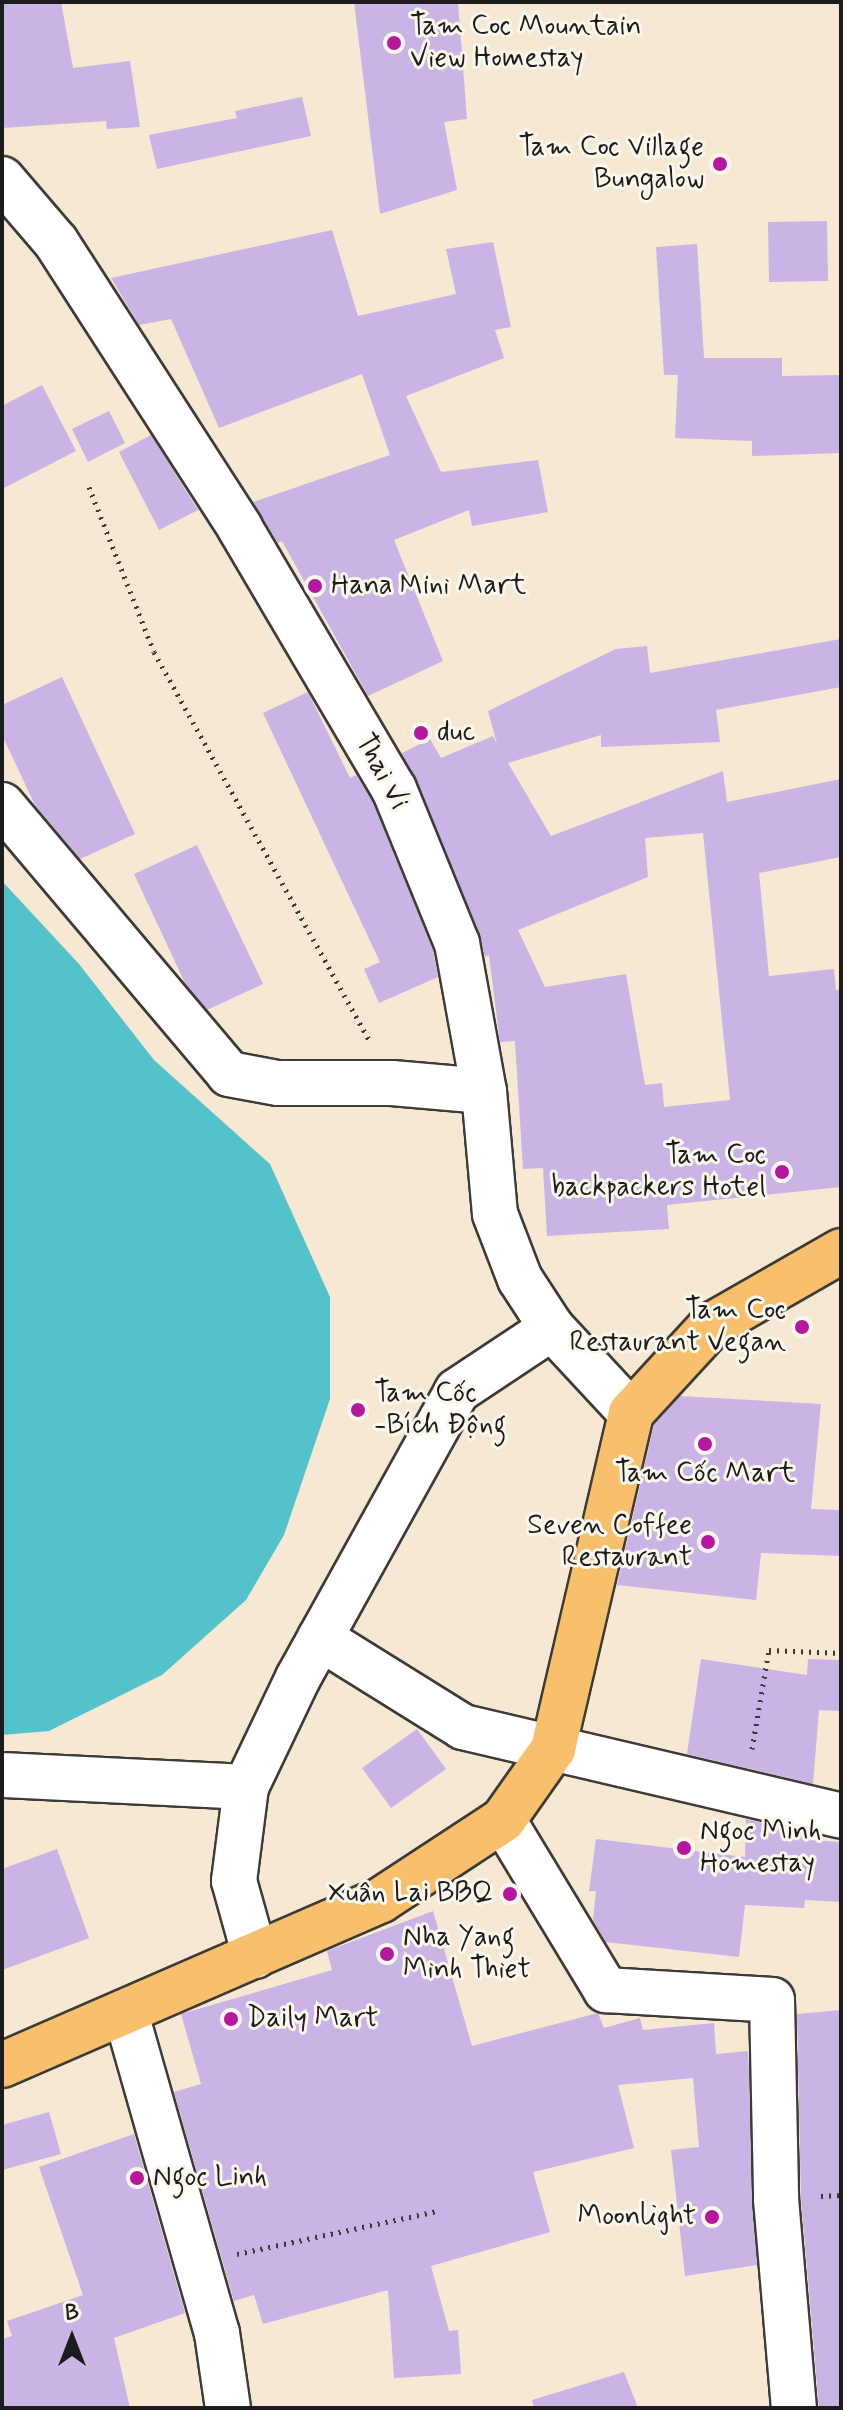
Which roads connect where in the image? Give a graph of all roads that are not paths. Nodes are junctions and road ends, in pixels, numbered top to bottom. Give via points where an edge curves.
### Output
1 (3, 182) edge
2 (2, 805) edge
3 (484, 1091) junction
4 (841, 1251) edge
5 (552, 1328) junction
6 (631, 1413) junction
7 (320, 1638) junction
8 (553, 1749) junction
9 (2, 1775) edge
10 (246, 1787) junction
11 (841, 1816) edge
12 (503, 1820) junction
13 (255, 1956) junction
14 (126, 2014) junction
15 (2, 2065) edge
16 (228, 2408) edge
17 (794, 2408) edge

1 - 3 street, Thai Vi via 56,242 240,528 394,789 457,943
2 - 3 street via 229,1074 317,1085 392,1083
3 - 5 street, Thai Vi via 495,1214 520,1279
4 - 6 main road via 712,1325
5 - 6 street, Thai Vi
5 - 7 street via 457,1391
6 - 8 main road
7 - 8 street via 463,1727
7 - 10 street
8 - 11 street
8 - 12 main road
9 - 10 street
10 - 13 street via 234,1881
12 - 13 main road via 381,1900
12 - 17 street via 606,1990 772,2000 776,2199
13 - 14 main road
14 - 15 main road
14 - 16 street via 217,2333

